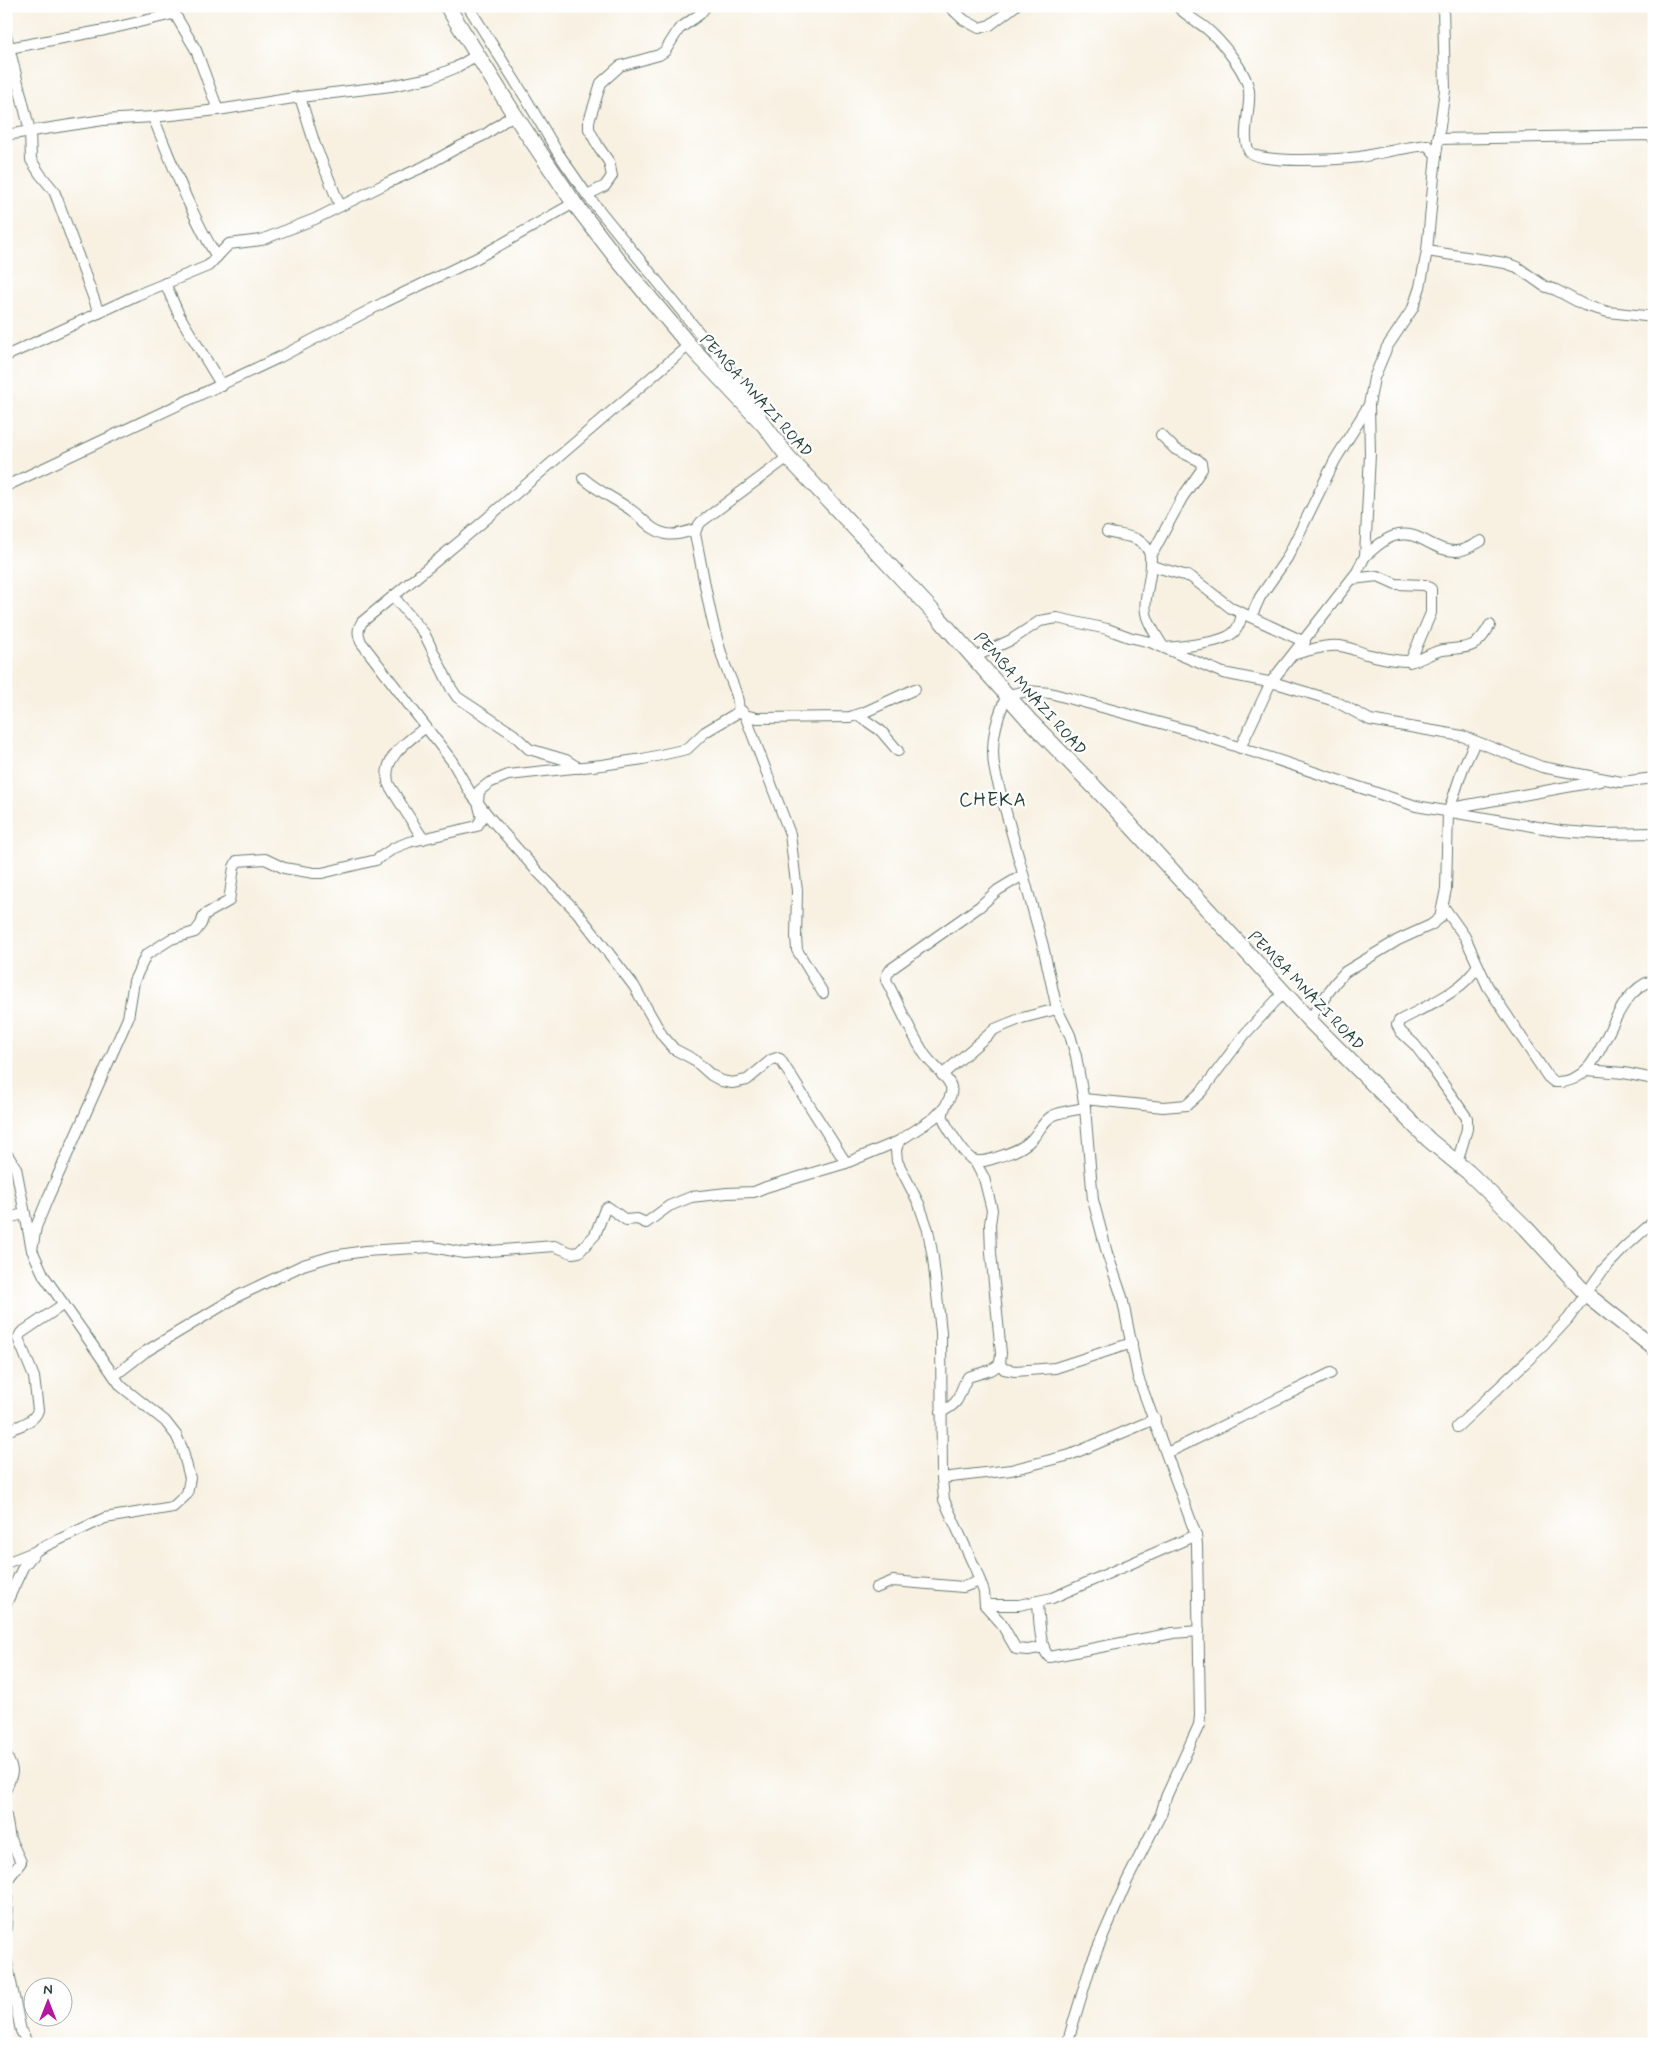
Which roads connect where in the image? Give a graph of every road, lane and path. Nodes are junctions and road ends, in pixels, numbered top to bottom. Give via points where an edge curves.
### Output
1 (446, 6) edge
2 (468, 6) edge
3 (706, 6) edge
4 (949, 6) edge
5 (1015, 6) edge
6 (1177, 6) edge
7 (1443, 6) edge
8 (172, 10) edge
9 (6, 34) edge
10 (9, 48) junction
11 (476, 55) junction
12 (300, 97) junction
13 (218, 110) junction
14 (514, 114) junction
15 (153, 118) junction
16 (30, 131) junction
17 (6, 135) edge
18 (1438, 139) junction
19 (1654, 139) edge
20 (1436, 154) junction
21 (587, 195) junction
22 (574, 204) junction
23 (340, 206) junction
24 (1427, 251) junction
25 (217, 257) junction
26 (165, 283) junction
27 (99, 313) junction
28 (1654, 317) edge
29 (689, 345) junction
30 (6, 356) edge
31 (222, 386) junction
32 (1369, 405) junction
33 (764, 425) junction
34 (1161, 435) dead end
35 (788, 457) junction
36 (583, 478) dead end
37 (6, 486) edge
38 (696, 529) junction
39 (1107, 532) dead end
40 (1481, 541) dead end
41 (1366, 556) junction
42 (1151, 562) junction
43 (1352, 578) junction
44 (393, 596) junction
45 (1246, 615) junction
46 (1490, 625) dead end
47 (1305, 642) junction
48 (1164, 648) junction
49 (1295, 654) junction
50 (974, 656) junction
51 (1410, 662) junction
52 (1272, 682) junction
53 (916, 689) dead end
54 (1007, 695) junction
55 (742, 711) junction
56 (858, 715) junction
57 (426, 727) junction
58 (1476, 742) junction
59 (1240, 748) junction
60 (898, 751) dead end
61 (579, 768) junction
62 (1654, 778) edge
63 (1606, 779) junction
64 (478, 802) junction
65 (1450, 810) junction
66 (1654, 833) edge
67 (423, 840) junction
68 (1023, 875) junction
69 (1443, 906) junction
70 (1477, 966) junction
71 (1654, 980) edge
72 (1284, 992) junction
73 (823, 993) dead end
74 (1057, 1009) junction
75 (1310, 1020) junction
76 (1587, 1070) junction
77 (942, 1075) junction
78 (1654, 1079) edge
79 (1085, 1104) junction
80 (944, 1108) junction
81 (899, 1141) junction
82 (6, 1153) edge
83 (974, 1160) junction
84 (846, 1163) junction
85 (1457, 1163) junction
86 (25, 1214) junction
87 (6, 1218) edge
88 (1654, 1221) edge
89 (32, 1250) junction
90 (1586, 1294) junction
91 (64, 1304) junction
92 (1132, 1343) junction
93 (1654, 1348) edge
94 (1000, 1364) junction
95 (1331, 1373) dead end
96 (114, 1376) junction
97 (941, 1412) junction
98 (1155, 1419) junction
99 (1457, 1427) dead end
100 (6, 1431) edge
101 (1167, 1453) junction
102 (942, 1478) junction
103 (1196, 1535) junction
104 (37, 1550) junction
105 (6, 1562) edge
106 (980, 1581) junction
107 (876, 1588) dead end
108 (1038, 1601) junction
109 (6, 1604) edge
110 (985, 1606) junction
111 (1198, 1631) junction
112 (1044, 1647) junction
113 (6, 1755) edge
114 (6, 1789) edge
115 (6, 1816) edge
116 (6, 1928) edge
117 (6, 1946) edge
118 (28, 2044) edge
119 (1067, 2044) edge

1 - 11 main road, PEMBA MNAZI ROAD
2 - 21 street
3 - 21 street via 679,30 665,51 620,66 601,83 588,121 609,162 612,176 605,186
4 - 5 street via 979,28 990,25
6 - 20 street via 1208,30 1244,74 1250,100 1247,143 1252,154 1266,158 1323,160 1428,145
7 - 18 street via 1445,90
8 - 10 street via 105,30
8 - 13 street via 196,50
9 - 10 street
10 - 16 street
11 - 12 street via 430,78
11 - 14 main road, PEMBA MNAZI ROAD
12 - 13 street
12 - 23 street
13 - 15 street
14 - 22 main road, PEMBA MNAZI ROAD
14 - 23 street via 486,134
15 - 16 street via 103,120
15 - 25 street via 202,232
16 - 17 street
16 - 27 street via 31,160 54,191
18 - 19 street via 1649,135
18 - 20 street
20 - 24 street
21 - 33 street via 741,384 761,414
22 - 29 main road, PEMBA MNAZI ROAD
22 - 31 street via 476,258
23 - 25 street via 261,240 229,244
24 - 28 street via 1505,263 1584,304 1608,312
24 - 32 street via 1416,298 1406,321 1387,347 1374,378
25 - 26 street via 208,266
26 - 27 street
26 - 31 street via 179,315
27 - 30 street
29 - 33 main road, PEMBA MNAZI ROAD
29 - 44 street
31 - 37 street
32 - 41 street
32 - 45 street via 1335,460 1287,558
33 - 35 main road, PEMBA MNAZI ROAD
34 - 42 street via 1175,448 1198,460 1202,469 1182,498
35 - 38 street via 718,508
35 - 50 main road, PEMBA MNAZI ROAD
36 - 38 street via 659,532 673,535
38 - 55 street via 712,619
39 - 42 street via 1136,538 1145,545
40 - 41 street via 1464,550 1451,551 1420,537 1402,534 1390,538
41 - 43 street
42 - 45 street via 1191,577 1222,603
42 - 48 street via 1146,591 1147,616
43 - 47 street
43 - 51 street via 1378,576 1389,582 1425,585 1431,589 1430,613
44 - 57 street via 362,622 358,633 361,642
44 - 61 street via 424,633 457,697 513,734 529,749 566,760
45 - 47 street
45 - 48 street via 1229,636 1187,647
46 - 51 street via 1474,646 1434,652
47 - 49 street
48 - 50 street via 1096,626 1048,618 1011,640
48 - 52 street via 1223,674
49 - 51 street via 1340,646
49 - 52 street
50 - 54 main road, PEMBA MNAZI ROAD
52 - 58 street via 1336,701 1370,720 1455,734
52 - 59 street
53 - 56 street
54 - 59 street via 1028,691 1050,694 1190,731
54 - 68 street via 994,734 992,762
54 - 72 main road, PEMBA MNAZI ROAD
55 - 56 street via 757,718
55 - 61 street via 705,732 687,749
55 - 73 street via 790,834 797,891 797,950
56 - 60 street via 881,731
57 - 64 street
57 - 67 street via 396,752 387,770 389,785
58 - 63 street via 1542,767
58 - 65 street via 1460,774
59 - 65 street via 1416,806
61 - 64 street via 508,775 480,789
62 - 63 street via 1621,782
63 - 65 street
64 - 67 street via 482,818 479,824 468,830
64 - 84 street via 577,912 634,986 662,1035 674,1049 693,1059 711,1075 732,1084 747,1080 771,1060 780,1059
65 - 66 street via 1561,831
65 - 69 street
67 - 89 street via 394,848 376,860 322,873 284,868 265,859 237,862 229,901 204,915 196,932 171,938 160,948 148,952 134,981 128,1018 47,1200 36,1227
68 - 74 street
68 - 77 street via 891,968 887,975 886,980 925,1054
69 - 70 street via 1466,937
69 - 75 street via 1437,922 1398,940 1346,972
70 - 76 street via 1499,1005 1554,1082 1559,1083
70 - 85 street via 1463,984 1397,1025 1467,1118 1468,1129
71 - 76 street via 1636,990 1621,1007 1600,1052
72 - 75 main road, PEMBA MNAZI ROAD
72 - 79 street via 1187,1105 1176,1108
74 - 77 street via 995,1029
74 - 79 street via 1073,1045
75 - 85 main road, PEMBA MNAZI ROAD via 1429,1140
76 - 78 street
77 - 80 street via 951,1086 952,1094
79 - 83 street via 1051,1117 1032,1140 1014,1151 983,1161
79 - 92 street via 1092,1200 1122,1297
80 - 81 street
80 - 83 street via 946,1124
81 - 84 street
81 - 97 street via 897,1161 919,1204 933,1258 941,1332
82 - 86 street via 16,1168
83 - 94 street via 984,1178 992,1210 991,1253
84 - 96 street via 754,1192 691,1197 669,1206 646,1223 637,1219 626,1220 608,1207 595,1235 579,1252 554,1246 464,1253 432,1247 333,1256 303,1265 238,1296 145,1352
85 - 90 main road, PEMBA MNAZI ROAD via 1526,1228
86 - 87 street
86 - 89 street
88 - 90 street via 1603,1270
89 - 91 street via 44,1276
90 - 93 main road, PEMBA MNAZI ROAD
90 - 99 street via 1544,1345
91 - 96 street
91 - 100 street via 18,1338 34,1377 38,1414
92 - 94 street via 1056,1368 1015,1371 1004,1369
92 - 98 street via 1138,1377
94 - 97 street via 968,1378 960,1398
95 - 101 street
96 - 104 street via 165,1421 176,1435 189,1472 187,1494 168,1509 105,1518
97 - 102 street
98 - 101 street
98 - 102 street via 1070,1455 1011,1470
101 - 103 street
102 - 106 street via 944,1500
103 - 108 street via 1070,1591
103 - 111 street
104 - 105 street
104 - 109 street via 23,1567
106 - 107 street via 963,1587 893,1581
106 - 110 street
108 - 110 street
108 - 112 street
110 - 112 street via 1001,1623 1016,1649
111 - 112 street via 1049,1657
111 - 119 street via 1198,1725 1161,1814 1091,1964
113 - 114 street via 13,1770
115 - 116 street via 10,1839 21,1862 8,1879
117 - 118 street via 21,2031

